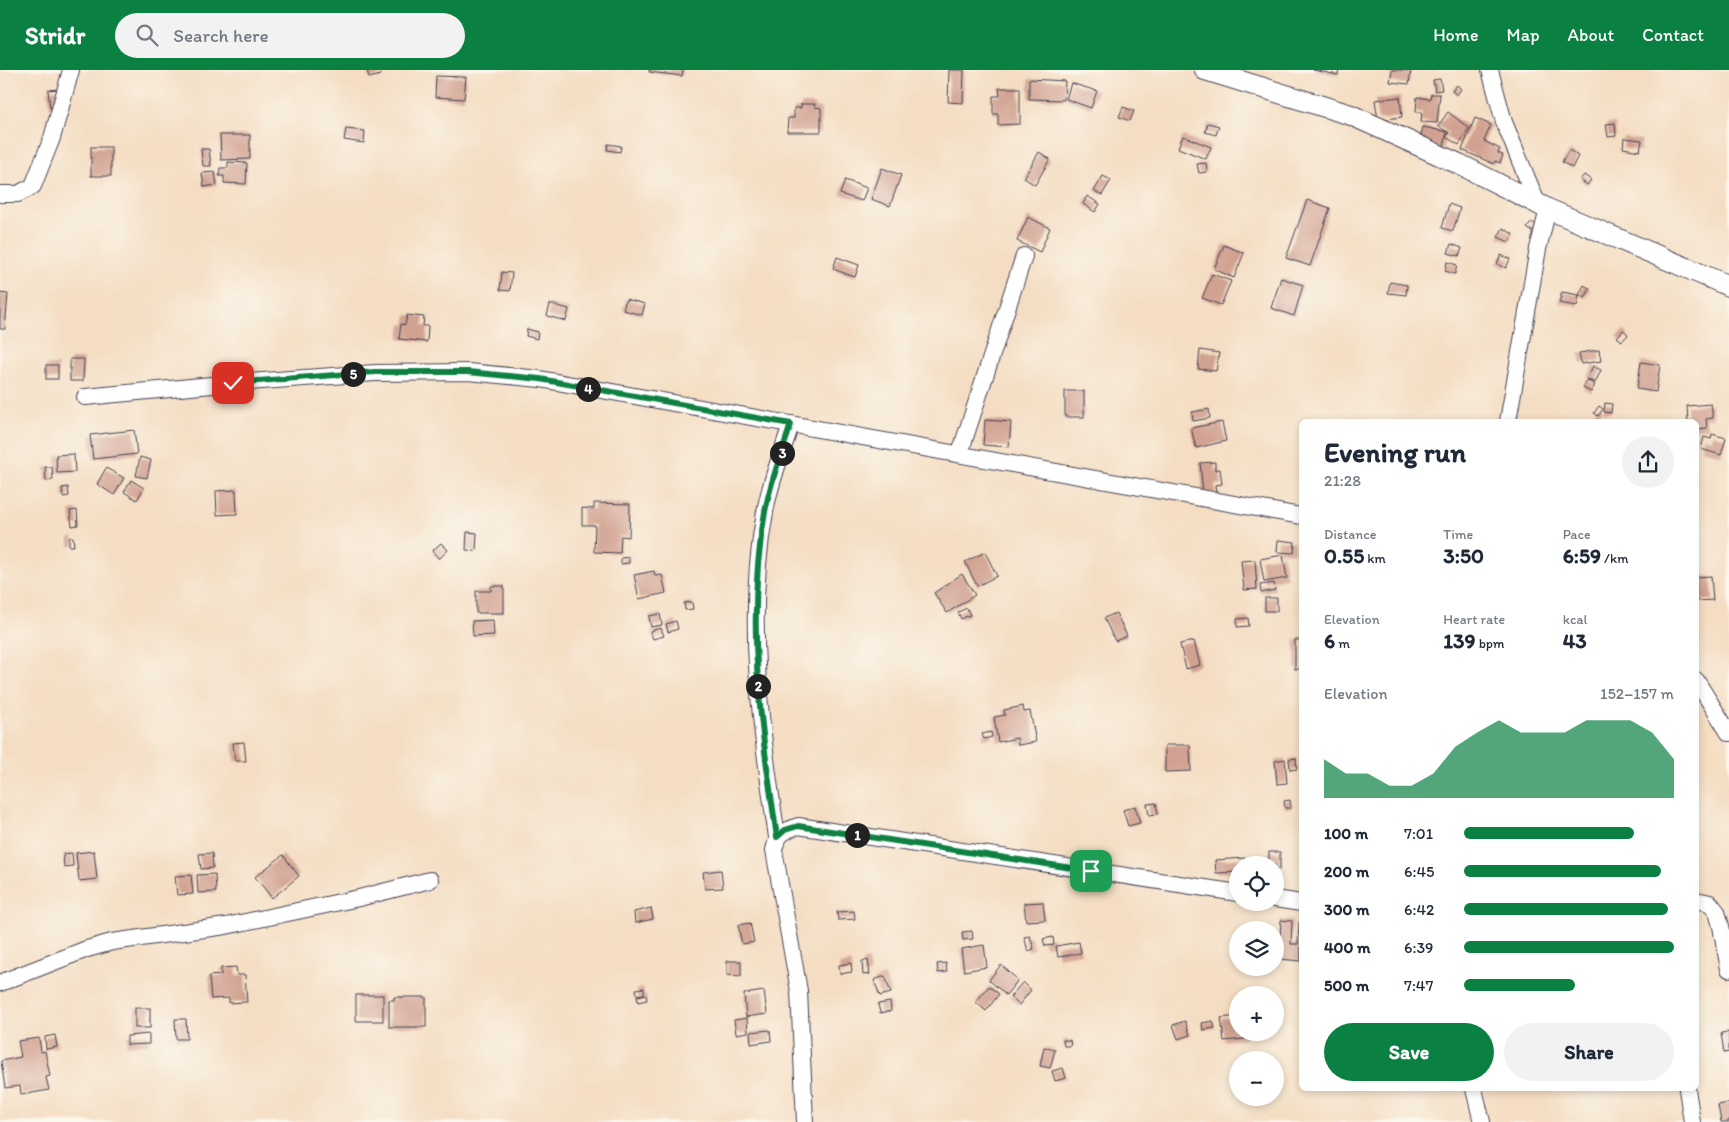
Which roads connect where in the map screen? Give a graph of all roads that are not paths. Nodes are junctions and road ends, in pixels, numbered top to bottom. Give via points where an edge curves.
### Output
1 (71, 70) edge
2 (1205, 70) edge
3 (1490, 70) edge
4 (0, 194) edge
5 (1543, 207) junction
6 (1024, 256) dead end
7 (1729, 286) edge
8 (85, 397) dead end
9 (1508, 419) edge
10 (791, 424) junction
11 (960, 453) junction
12 (1299, 516) edge
13 (1699, 685) edge
14 (1729, 733) edge
15 (777, 837) junction
16 (430, 880) dead end
17 (1229, 892) edge
18 (1284, 900) edge
19 (1699, 900) edge
20 (1299, 903) edge
21 (1729, 969) edge
22 (0, 983) edge
23 (1474, 1091) edge
24 (1687, 1091) edge
25 (805, 1122) edge
26 (1482, 1122) edge
27 (1692, 1122) edge

1 - 4 street via 52,138 32,186 18,194
2 - 5 street via 1351,115
3 - 5 street via 1504,122
5 - 7 street
5 - 9 street
6 - 11 street
8 - 10 street via 375,372 468,372 540,379
10 - 11 street
10 - 15 street via 765,510 758,558 755,637 761,729
11 - 12 street
13 - 14 street
15 - 17 street via 798,826
15 - 25 street via 774,850 799,991
16 - 22 street via 226,926 112,942 87,948
18 - 20 street
19 - 21 street via 1710,902 1717,912
23 - 26 street
24 - 27 street

